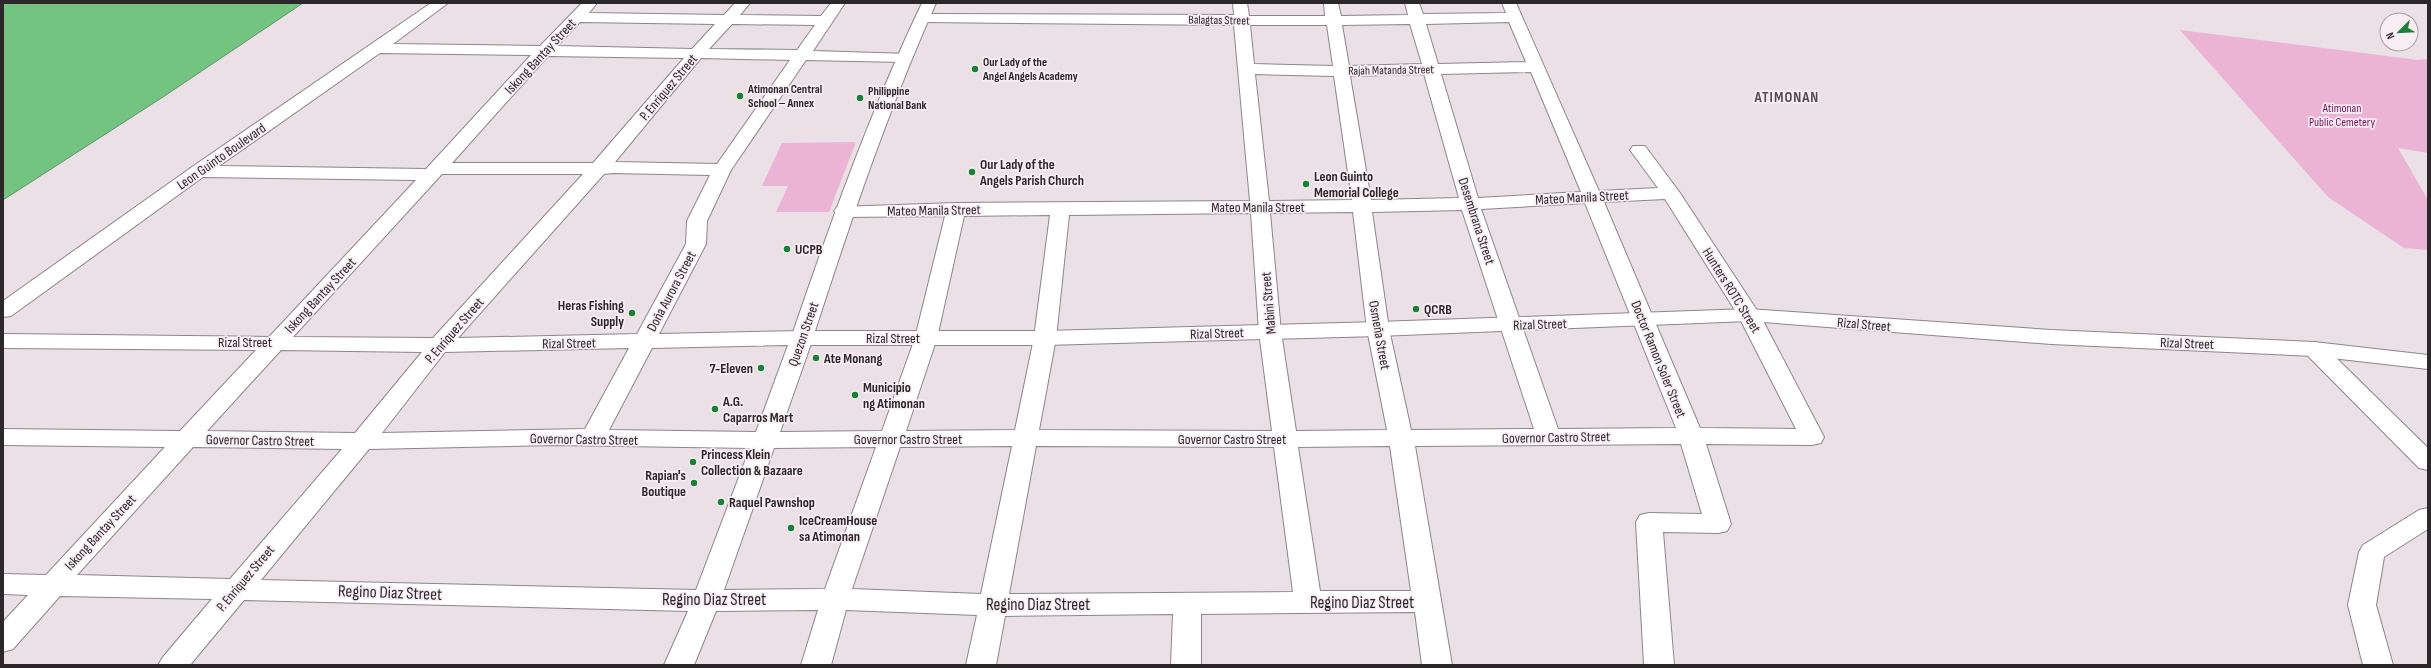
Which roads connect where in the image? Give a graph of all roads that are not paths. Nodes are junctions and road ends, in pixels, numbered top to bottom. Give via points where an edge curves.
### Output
1 (440, 3) edge
2 (590, 3) edge
3 (743, 3) edge
4 (838, 3) edge
5 (1240, 3) edge
6 (1331, 3) edge
7 (926, 10) edge
8 (1511, 10) edge
9 (1415, 11) edge
10 (576, 17) junction
11 (729, 20) junction
12 (825, 21) junction
13 (1242, 21) junction
14 (1335, 21) junction
15 (378, 48) junction
16 (542, 51) junction
17 (696, 54) junction
18 (800, 56) junction
19 (904, 57) junction
20 (1535, 67) junction
21 (1247, 69) junction
22 (1430, 69) junction
23 (1342, 71) junction
24 (1639, 150) dead end
25 (605, 167) junction
26 (438, 168) junction
27 (199, 170) junction
28 (722, 170) junction
29 (1671, 193) junction
30 (1592, 196) junction
31 (1470, 204) junction
32 (1362, 206) junction
33 (1260, 207) junction
34 (1060, 208) junction
35 (956, 209) junction
36 (844, 211) junction
37 (3, 311) edge
38 (1749, 315) junction
39 (1643, 320) junction
40 (1511, 325) junction
41 (1378, 330) junction
42 (1270, 332) junction
43 (802, 338) junction
44 (926, 338) junction
45 (1045, 338) junction
46 (3, 341) edge
47 (644, 341) junction
48 (276, 342) junction
49 (439, 345) junction
50 (2314, 349) junction
51 (2428, 362) edge
52 (1691, 436) junction
53 (3, 437) edge
54 (1549, 437) junction
55 (1812, 437) joint
56 (1026, 438) junction
57 (1401, 438) junction
58 (186, 439) junction
59 (592, 439) junction
60 (1286, 439) junction
61 (764, 440) junction
62 (889, 440) junction
63 (362, 441) junction
64 (2428, 462) edge
65 (2428, 517) edge
66 (3, 584) edge
67 (53, 584) junction
68 (237, 588) junction
69 (835, 599) junction
70 (706, 600) junction
71 (1426, 601) junction
72 (1308, 602) junction
73 (1188, 604) junction
74 (992, 605) junction
75 (3, 640) edge
76 (173, 665) edge
77 (679, 665) edge
78 (816, 665) edge
79 (980, 665) edge
80 (1186, 665) edge
81 (1437, 665) edge
82 (1659, 665) edge
83 (2378, 665) edge

1 - 15 street, Leon Guinto Boulevard
2 - 10 street, Iskong Bantay Street
3 - 11 street, P. Enriquez Street
4 - 12 street, Doña Aurora Street
5 - 13 street, Mabini Street
6 - 14 street, Osmeña Street
7 - 13 street, Balagtas Street
7 - 19 street, Quezon Street
8 - 9 street, Balagtas Street
8 - 20 street, Doctor Ramon Soler Street
9 - 14 street, Balagtas Street
9 - 22 street, Desembrana Street
10 - 11 street
10 - 16 street, Iskong Bantay Street
11 - 12 street
11 - 17 street, P. Enriquez Street
12 - 18 street, Doña Aurora Street
13 - 14 street, Balagtas Street
13 - 21 street, Mabini Street
14 - 23 street, Osmeña Street
15 - 16 street
15 - 27 street, Leon Guinto Boulevard
16 - 17 street
16 - 26 street, Iskong Bantay Street
17 - 18 street
17 - 25 street, P. Enriquez Street
18 - 19 street
18 - 28 street, Doña Aurora Street
19 - 36 street, Quezon Street
20 - 22 street, Rajah Matanda Street
20 - 30 street, Doctor Ramon Soler Street
21 - 23 street, Rajah Matanda Street
21 - 33 street, Mabini Street
22 - 23 street, Rajah Matanda Street
22 - 31 street, Desembrana Street
23 - 32 street, Osmeña Street
24 - 29 street, Hunters ROTC Street
25 - 26 street
25 - 28 street
25 - 49 street, P. Enriquez Street
26 - 27 street
26 - 48 street, Iskong Bantay Street
27 - 37 street, Leon Guinto Boulevard
28 - 47 street, Doña Aurora Street via 697,221 696,244
29 - 30 street, Mateo Manila Street
29 - 38 street, Hunters ROTC Street
30 - 31 street, Mateo Manila Street
30 - 39 street, Doctor Ramon Soler Street
31 - 32 street, Mateo Manila Street
31 - 40 street, Desembrana Street
32 - 33 street, Mateo Manila Street
32 - 41 street, Osmeña Street
33 - 34 street, Mateo Manila Street
33 - 42 street, Mabini Street
34 - 35 street, Mateo Manila Street
34 - 45 street
35 - 36 street, Mateo Manila Street
35 - 44 street
36 - 43 street, Quezon Street
38 - 39 street, Rizal Street
38 - 50 street, Rizal Street via 2051,337
38 - 55 street, Hunters ROTC Street
39 - 40 street, Rizal Street
39 - 52 street, Doctor Ramon Soler Street
40 - 41 street, Rizal Street
40 - 54 street, Desembrana Street
41 - 42 street, Rizal Street
41 - 57 street, Osmeña Street
42 - 45 street, Rizal Street
42 - 60 street, Mabini Street
43 - 44 street, Rizal Street
43 - 47 street, Rizal Street
43 - 61 street, Quezon Street
44 - 45 street, Rizal Street
44 - 62 street
45 - 56 street
46 - 48 street, Rizal Street
47 - 49 street, Rizal Street
47 - 59 street, Doña Aurora Street
48 - 49 street, Rizal Street
48 - 58 street, Iskong Bantay Street
49 - 63 street, P. Enriquez Street
50 - 51 street, Rizal Street
50 - 64 street
52 - 54 street, Governor Castro Street
52 - 55 street, Governor Castro Street
52 - 82 street, Doctor Ramon Soler Street via 1718,524 1649,522
53 - 58 street, Governor Castro Street
54 - 57 street, Governor Castro Street
56 - 60 street, Governor Castro Street
56 - 62 street, Governor Castro Street
56 - 74 street
57 - 60 street, Governor Castro Street
57 - 71 street, Osmeña Street
58 - 63 street, Governor Castro Street
58 - 67 street, Iskong Bantay Street
59 - 61 street, Governor Castro Street
59 - 63 street, Governor Castro Street via 557,437
60 - 72 street, Mabini Street
61 - 62 street, Governor Castro Street
61 - 70 street, Quezon Street
62 - 69 street
63 - 68 street, P. Enriquez Street
65 - 83 street via 2372,552 2362,605
66 - 67 street, Regino Diaz Street
67 - 68 street, Regino Diaz Street
67 - 75 street, Iskong Bantay Street
68 - 70 street, Regino Diaz Street
68 - 76 street, P. Enriquez Street
69 - 70 street, Regino Diaz Street
69 - 74 street, Regino Diaz Street
69 - 78 street
70 - 77 street, Quezon Street
71 - 72 street, Regino Diaz Street
71 - 81 street, Osmeña Street
72 - 73 street, Regino Diaz Street
73 - 74 street, Regino Diaz Street
73 - 80 street
74 - 79 street

